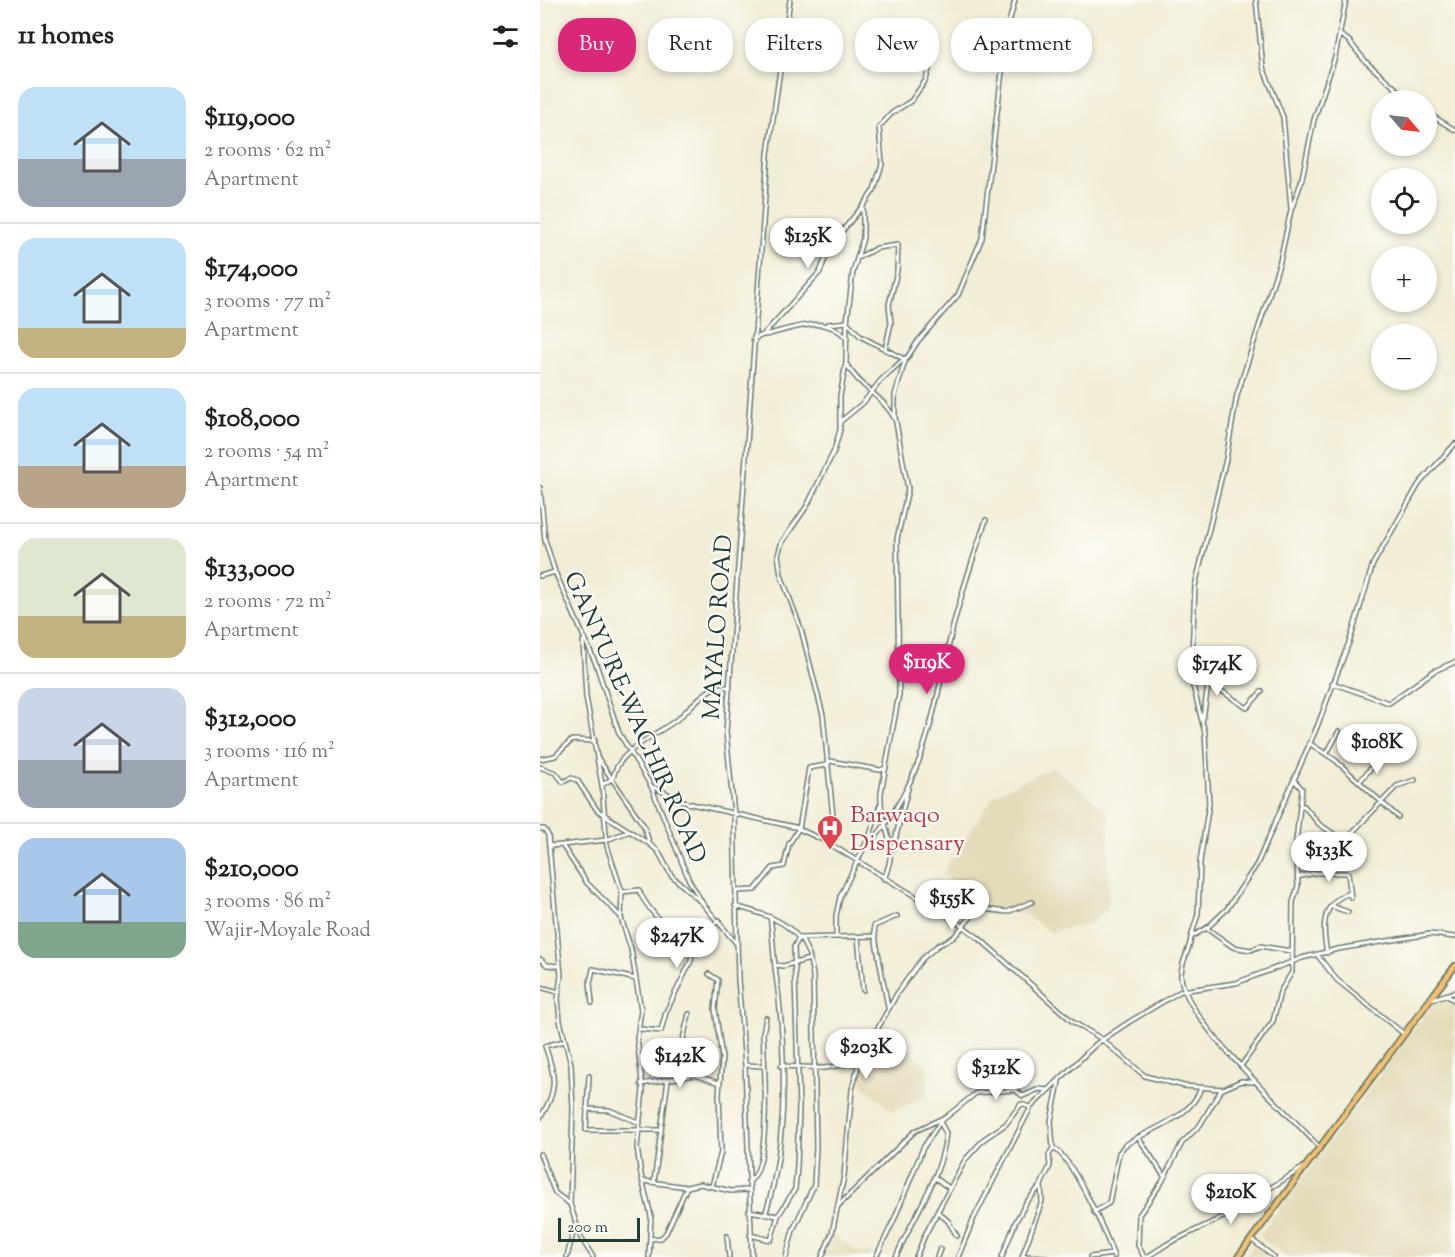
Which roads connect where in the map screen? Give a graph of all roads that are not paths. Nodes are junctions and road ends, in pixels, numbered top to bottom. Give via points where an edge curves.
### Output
1 (790, 0) edge
2 (1015, 0) edge
3 (1256, 0) edge
4 (1346, 0) edge
5 (1340, 35) junction
6 (928, 72) edge
7 (1398, 90) edge
8 (1437, 119) edge
9 (1455, 130) edge
10 (863, 206) junction
11 (1291, 210) junction
12 (857, 258) junction
13 (847, 322) junction
14 (826, 324) junction
15 (763, 335) junction
16 (847, 339) junction
17 (753, 340) junction
18 (885, 350) junction
19 (909, 355) junction
20 (904, 359) junction
21 (846, 363) junction
22 (872, 393) junction
23 (841, 421) junction
24 (898, 426) junction
25 (1455, 444) edge
26 (540, 488) edge
27 (986, 520) dead end
28 (555, 572) junction
29 (540, 576) edge
30 (583, 641) junction
31 (1455, 662) edge
32 (1191, 664) junction
33 (1219, 669) dead end
34 (1210, 683) junction
35 (1332, 683) junction
36 (730, 687) junction
37 (1262, 691) dead end
38 (1203, 721) junction
39 (1340, 731) dead end
40 (594, 741) junction
41 (1309, 743) junction
42 (631, 753) junction
43 (1327, 753) junction
44 (597, 756) junction
45 (1380, 756) dead end
46 (540, 759) edge
47 (827, 765) junction
48 (540, 767) edge
49 (886, 768) junction
50 (613, 778) junction
51 (1294, 780) junction
52 (1415, 780) dead end
53 (1360, 781) junction
54 (602, 785) junction
55 (908, 785) junction
56 (651, 786) junction
57 (880, 803) junction
58 (1380, 803) junction
59 (1300, 806) junction
60 (604, 814) junction
61 (734, 814) junction
62 (1398, 817) dead end
63 (885, 826) junction
64 (799, 828) junction
65 (540, 829) edge
66 (630, 831) junction
67 (868, 839) junction
68 (606, 840) junction
69 (825, 841) junction
70 (1344, 841) junction
71 (649, 844) junction
72 (561, 845) junction
73 (549, 846) junction
74 (892, 850) junction
75 (1296, 856) junction
76 (858, 862) junction
77 (1297, 877) junction
78 (884, 879) junction
79 (735, 891) junction
80 (622, 892) junction
81 (1350, 893) junction
82 (1352, 898) dead end
83 (1032, 903) dead end
84 (703, 904) junction
85 (735, 906) junction
86 (1330, 906) junction
87 (1348, 912) dead end
88 (897, 916) dead end
89 (770, 917) junction
90 (621, 918) junction
91 (718, 920) junction
92 (964, 927) junction
93 (1206, 928) junction
94 (836, 936) junction
95 (875, 936) junction
96 (858, 937) junction
97 (1191, 937) junction
98 (1455, 937) edge
99 (800, 938) junction
100 (737, 943) junction
101 (692, 951) junction
102 (1291, 951) junction
103 (1327, 953) junction
104 (1318, 956) junction
105 (540, 959) edge
106 (810, 959) junction
107 (1292, 962) junction
108 (794, 964) junction
109 (775, 965) junction
110 (560, 966) junction
111 (1455, 966) edge
112 (709, 974) dead end
113 (636, 979) junction
114 (540, 987) edge
115 (863, 990) dead end
116 (1184, 990) junction
117 (559, 992) junction
118 (1455, 992) edge
119 (1445, 994) junction
120 (1430, 999) junction
121 (1455, 1000) edge
122 (592, 1003) dead end
123 (888, 1009) junction
124 (689, 1014) dead end
125 (766, 1018) dead end
126 (640, 1029) junction
127 (1404, 1034) junction
128 (564, 1041) junction
129 (1102, 1041) junction
130 (859, 1062) junction
131 (745, 1065) junction
132 (764, 1066) junction
133 (781, 1066) junction
134 (798, 1066) junction
135 (815, 1066) junction
136 (1241, 1066) junction
137 (589, 1076) dead end
138 (680, 1078) junction
139 (668, 1080) junction
140 (1254, 1082) junction
141 (719, 1083) junction
142 (1059, 1083) junction
143 (641, 1084) junction
144 (1201, 1088) junction
145 (1223, 1089) junction
146 (1048, 1090) junction
147 (1023, 1096) junction
148 (1021, 1104) junction
149 (1031, 1107) junction
150 (588, 1109) junction
151 (944, 1117) junction
152 (540, 1118) edge
153 (940, 1122) junction
154 (640, 1123) junction
155 (640, 1130) junction
156 (660, 1130) junction
157 (1138, 1137) junction
158 (1053, 1148) junction
159 (1320, 1148) junction
160 (540, 1154) edge
161 (1306, 1167) junction
162 (1164, 1176) junction
163 (934, 1177) junction
164 (643, 1181) junction
165 (654, 1182) junction
166 (748, 1182) junction
167 (1041, 1185) junction
168 (712, 1186) junction
169 (687, 1187) junction
170 (949, 1188) junction
171 (748, 1190) junction
172 (570, 1204) junction
173 (838, 1206) junction
174 (749, 1211) junction
175 (766, 1212) junction
176 (938, 1212) junction
177 (1094, 1212) junction
178 (778, 1216) junction
179 (576, 1223) junction
180 (750, 1235) junction
181 (728, 1236) dead end
182 (957, 1236) dead end
183 (651, 1239) junction
184 (1251, 1240) junction
185 (940, 1248) dead end
186 (1022, 1256) edge
187 (1113, 1256) edge
188 (567, 1257) edge
189 (593, 1257) edge
190 (649, 1257) edge
191 (729, 1257) edge
192 (752, 1257) edge
193 (786, 1257) edge
194 (822, 1257) edge
195 (876, 1257) edge
196 (896, 1257) edge
197 (916, 1257) edge
198 (937, 1257) edge
199 (958, 1257) edge
200 (1002, 1257) edge
201 (1045, 1257) edge
202 (1090, 1257) edge
203 (1146, 1257) edge
204 (1238, 1257) edge
205 (1274, 1257) edge

1 - 17 street, MAYALO ROAD via 768,154
2 - 19 street via 1007,30 982,238 958,295
3 - 11 street via 1262,63 1283,117
4 - 5 street
5 - 7 street
5 - 11 street
6 - 10 street via 910,101 879,127 880,177
8 - 9 street
10 - 12 street via 863,238
10 - 15 street via 830,246 820,272
11 - 32 street via 1276,275 1237,395 1226,459 1197,575
12 - 13 street
12 - 18 street via 877,248 898,244
13 - 14 street
13 - 16 street
13 - 18 street via 860,336
14 - 15 street
14 - 16 street
15 - 17 street
16 - 21 street
17 - 36 street, MAYALO ROAD
18 - 20 street
19 - 20 street
19 - 24 street via 895,395
20 - 22 street
21 - 22 street via 855,380
21 - 23 street via 840,396
22 - 23 street
22 - 24 street via 887,405
23 - 47 street via 829,462 778,555 823,716
24 - 49 street via 908,489 897,539 899,694
25 - 35 street via 1419,484 1374,561
26 - 28 street, GANYURE-WACHIR ROAD via 545,540
27 - 55 street via 954,623 926,747
28 - 29 street
28 - 30 street, GANYURE-WACHIR ROAD
30 - 40 street via 586,697
30 - 42 street, GANYURE-WACHIR ROAD via 596,664 619,733
31 - 35 street via 1434,671 1389,703
32 - 34 street
32 - 38 street via 1192,687
33 - 34 street
34 - 37 street via 1247,708
34 - 38 street
35 - 41 street
36 - 42 street via 709,690
36 - 61 street, MAYALO ROAD via 726,751
38 - 97 street via 1209,803 1198,914
39 - 43 street
40 - 44 street
40 - 46 street via 574,739 555,756
41 - 43 street
41 - 51 street
42 - 50 street
42 - 56 street, GANYURE-WACHIR ROAD
43 - 53 street
44 - 50 street
44 - 54 street
45 - 53 street
47 - 49 street via 830,760
47 - 64 street via 809,768
47 - 69 street via 833,822
48 - 60 street via 556,773 563,782 577,780
49 - 57 street
50 - 54 street
50 - 71 street via 644,826
51 - 59 street via 1302,789
51 - 93 street via 1257,864 1232,902
52 - 58 street via 1397,786
53 - 58 street
54 - 60 street
55 - 63 street
55 - 74 street
56 - 61 street via 687,803
56 - 84 street, GANYURE-WACHIR ROAD via 680,860
57 - 63 street
57 - 67 street
58 - 62 street
58 - 70 street
59 - 70 street
59 - 75 street
60 - 66 street
60 - 68 street
61 - 64 street
61 - 79 street, MAYALO ROAD
63 - 67 street via 874,839
63 - 74 street
64 - 69 street
64 - 79 street via 789,844 784,866 773,868 755,890
65 - 73 street via 548,835
66 - 68 street
66 - 71 street
67 - 76 street
68 - 72 street
68 - 80 street
69 - 76 street
70 - 75 street
71 - 84 street via 658,851 671,876
72 - 73 street
72 - 90 street via 587,883
73 - 110 street
74 - 78 street
75 - 77 street
76 - 78 street
76 - 94 street via 840,897
77 - 81 street via 1348,873
77 - 102 street
78 - 92 street
79 - 85 street, MAYALO ROAD
80 - 90 street
80 - 101 street via 639,890 681,946
81 - 82 street
81 - 86 street via 1337,897
83 - 92 street via 1007,912 979,910
84 - 91 street, GANYURE-WACHIR ROAD
85 - 89 street
85 - 100 street, MAYALO ROAD
86 - 87 street
86 - 103 street via 1323,930
88 - 95 street via 874,926
89 - 99 street
89 - 109 street
90 - 113 street via 632,950
91 - 100 street, GANYURE-WACHIR ROAD
91 - 101 street
92 - 123 street via 922,959
92 - 129 street via 1073,1022
93 - 97 street
93 - 102 street via 1233,947
94 - 96 street
94 - 99 street
95 - 96 street
95 - 123 street
96 - 115 street
97 - 116 street via 1180,974
98 - 103 street via 1421,935
99 - 106 street
99 - 108 street via 794,947
100 - 131 street, MAYALO ROAD
101 - 126 street via 691,962 661,1031
102 - 107 street
103 - 104 street
104 - 107 street
104 - 127 street via 1337,980
105 - 110 street via 547,965
106 - 108 street
106 - 135 street
107 - 116 street via 1236,983
107 - 136 street via 1289,981 1274,1008 1274,1019
108 - 109 street
108 - 134 street
109 - 133 street
110 - 117 street
111 - 120 main road
112 - 141 street via 718,980 715,1009 722,1058
113 - 122 street via 593,969
113 - 126 street
114 - 117 street
116 - 129 street
116 - 136 street
117 - 128 street
118 - 119 street
119 - 120 street
119 - 121 street
120 - 127 main road
123 - 130 street
124 - 138 street via 679,1056
125 - 132 street
126 - 143 street via 637,1039
127 - 159 main road
128 - 152 street via 545,1046 555,1082 549,1107
128 - 172 street via 572,1064
129 - 142 street
129 - 144 street via 1145,1076
130 - 135 street
130 - 173 street
131 - 132 street
131 - 166 street, MAYALO ROAD
132 - 166 street via 765,1140 756,1175
133 - 134 street
133 - 175 street via 780,1158
134 - 135 street
134 - 178 street via 796,1181 792,1196
135 - 193 street via 813,1191 793,1230
136 - 140 street
137 - 150 street
138 - 139 street
138 - 141 street via 695,1076
139 - 143 street
139 - 156 street
140 - 145 street via 1241,1081
140 - 159 street
141 - 168 street via 721,1152
142 - 146 street
142 - 158 street via 1051,1121
143 - 154 street
144 - 145 street
144 - 157 street via 1194,1103 1180,1114
145 - 162 street via 1200,1125 1182,1143
146 - 147 street via 1039,1089
146 - 149 street
147 - 148 street
147 - 151 street via 1015,1090 976,1093
148 - 149 street
148 - 170 street via 1006,1124 969,1155
149 - 199 street
150 - 154 street via 609,1110
150 - 155 street via 586,1130
151 - 153 street
151 - 173 street via 915,1131
153 - 163 street via 946,1136 942,1162
153 - 195 street via 923,1148
154 - 155 street
155 - 156 street
155 - 164 street via 637,1147
156 - 165 street
157 - 162 street
157 - 177 street via 1119,1153 1110,1200
158 - 167 street
158 - 177 street via 1059,1150 1076,1175
159 - 161 main road
160 - 172 street via 555,1193
161 - 184 main road
161 - 203 street
162 - 203 street via 1139,1215 1138,1245
163 - 170 street
163 - 196 street
164 - 165 street
164 - 183 street via 651,1216
165 - 169 street
166 - 171 street, MAYALO ROAD
167 - 186 street via 1042,1201
167 - 200 street via 1026,1203
168 - 169 street
168 - 171 street
169 - 183 street via 666,1233
170 - 176 street
171 - 174 street, MAYALO ROAD
172 - 179 street
173 - 194 street
174 - 175 street
174 - 180 street, MAYALO ROAD
175 - 178 street
176 - 182 street
176 - 197 street
177 - 187 street
178 - 180 street via 771,1240
179 - 188 street
179 - 189 street
180 - 192 street, MAYALO ROAD
181 - 191 street
183 - 190 street
184 - 204 main road
184 - 205 street
185 - 198 street
186 - 201 street
187 - 202 street

